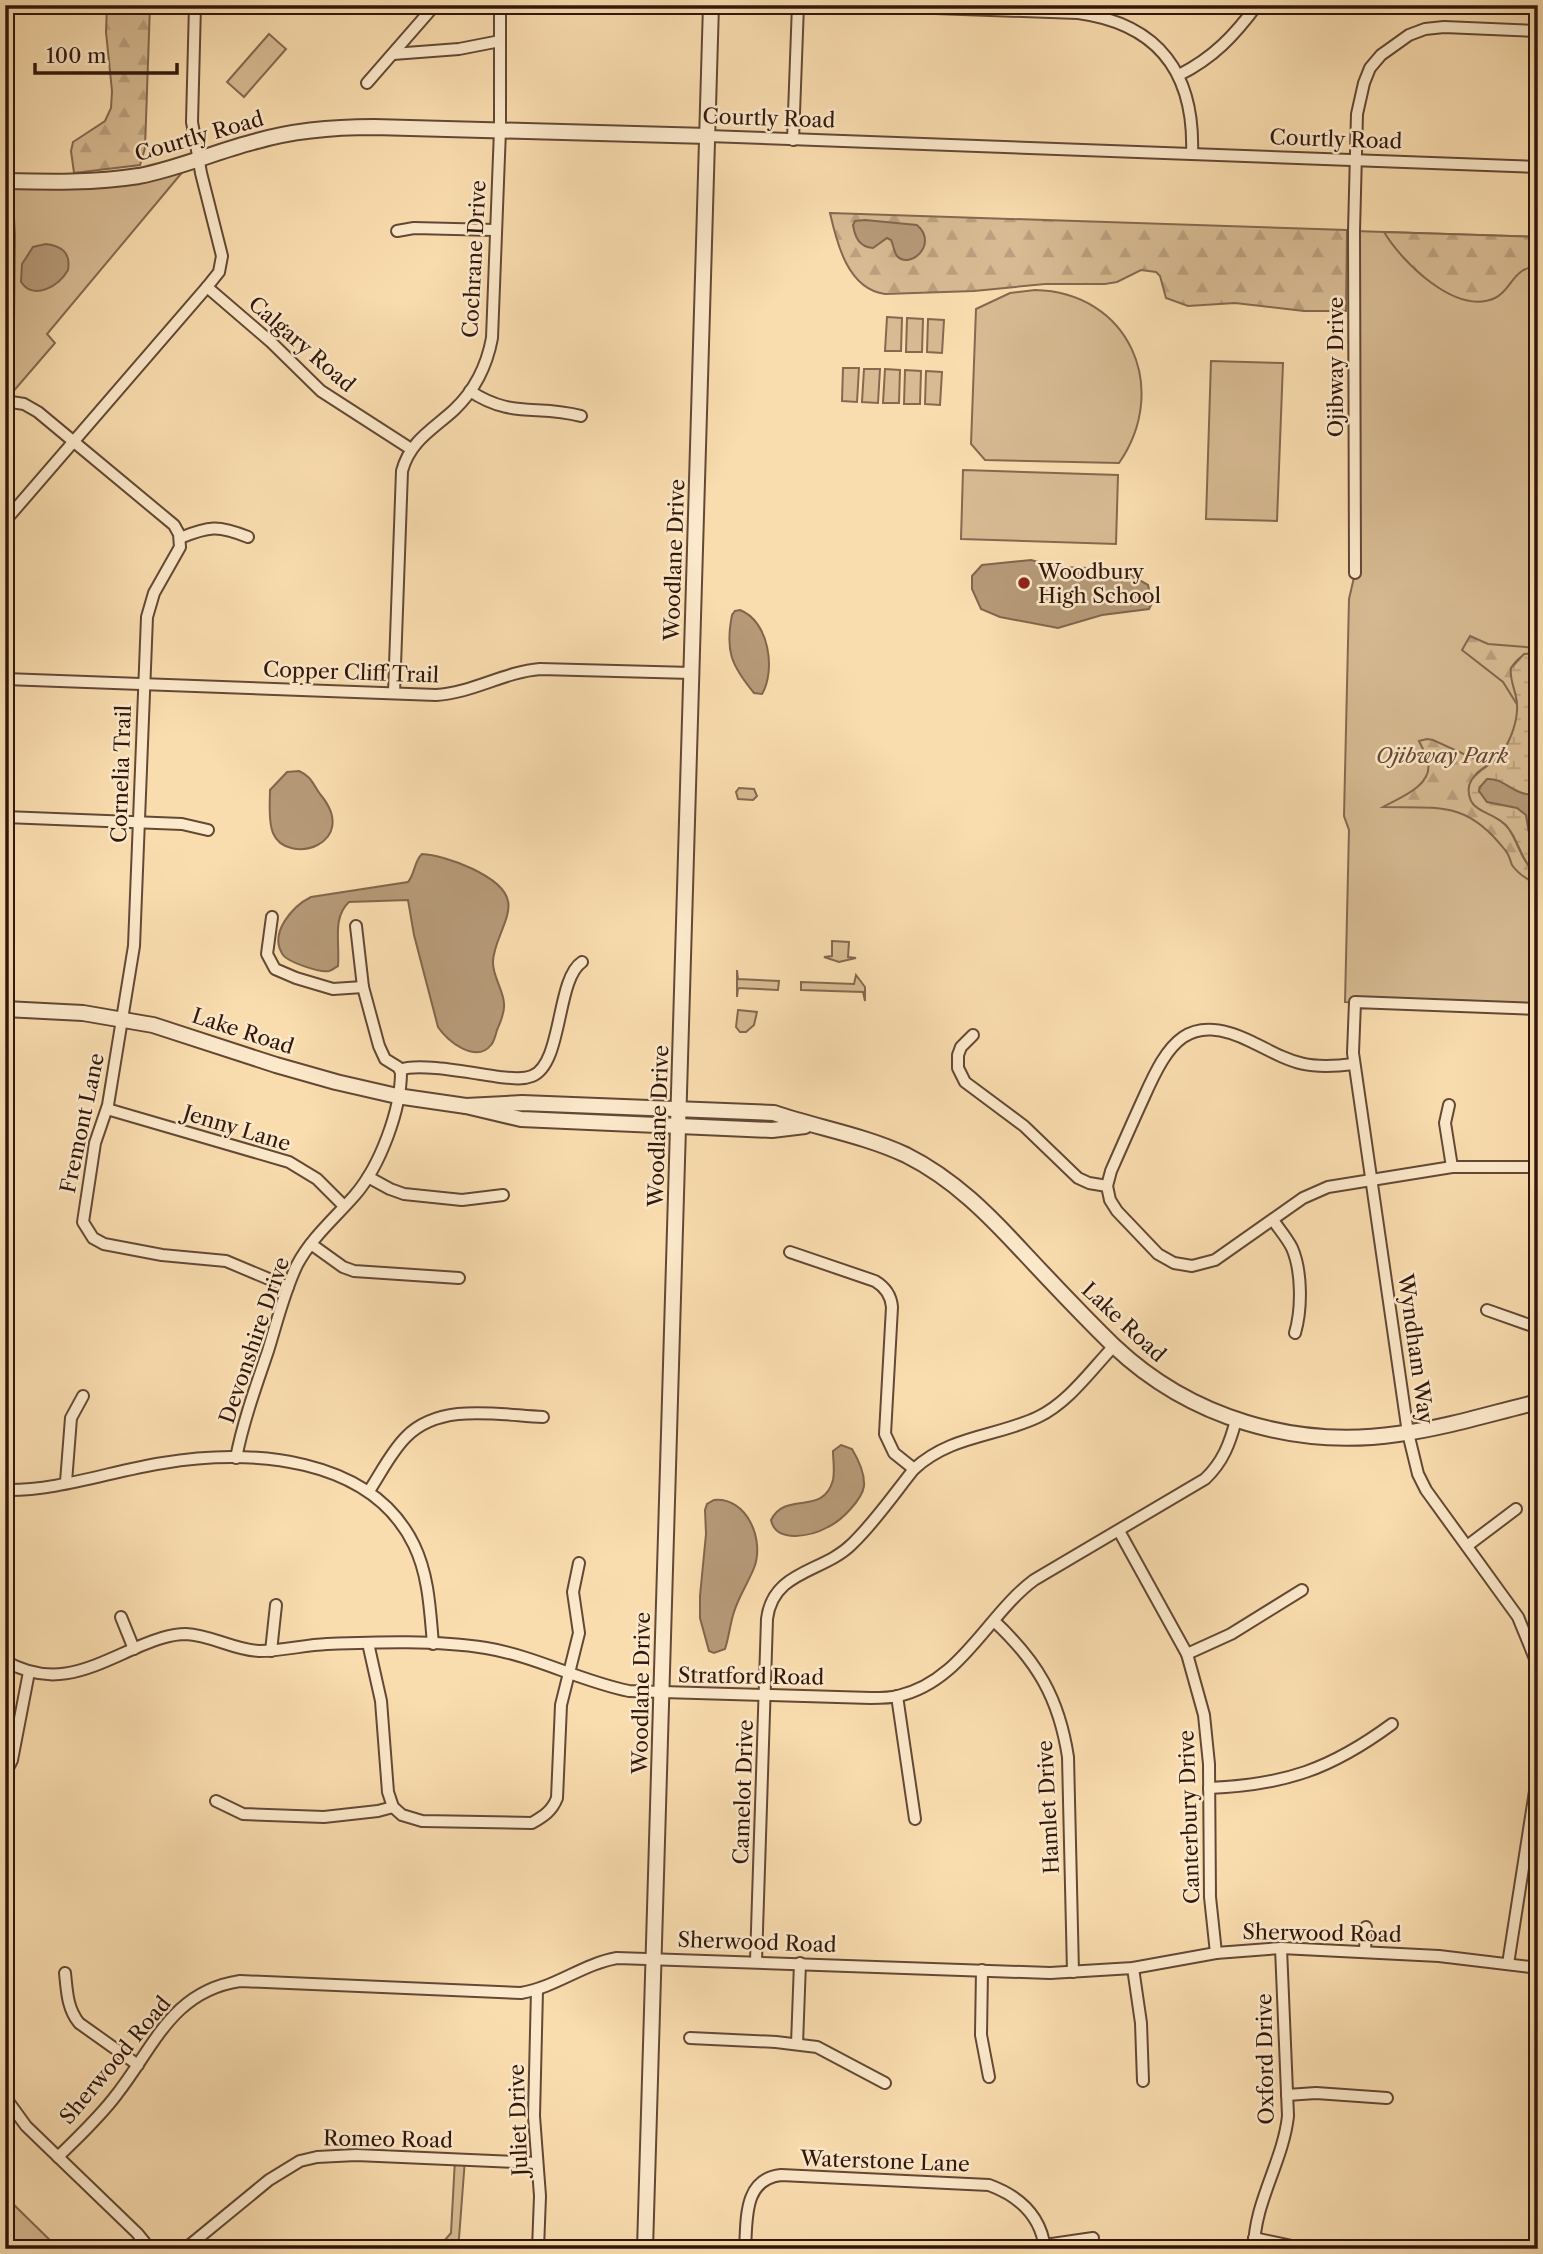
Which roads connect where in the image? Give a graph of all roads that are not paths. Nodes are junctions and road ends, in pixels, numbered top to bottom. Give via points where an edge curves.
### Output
1 (195, 5) edge
2 (435, 5) edge
3 (500, 5) edge
4 (711, 5) edge
5 (797, 5) edge
6 (851, 5) edge
7 (1257, 5) edge
8 (1538, 31) edge
9 (500, 41) junction
10 (393, 54) junction
11 (1179, 75) junction
12 (367, 83) dead end
13 (500, 130) junction
14 (708, 136) junction
15 (793, 140) junction
16 (1192, 154) junction
17 (199, 159) junction
18 (1356, 160) junction
19 (1538, 167) edge
20 (5, 181) edge
21 (495, 230) junction
22 (397, 231) dead end
23 (207, 288) junction
24 (470, 391) junction
25 (5, 401) edge
26 (581, 416) dead end
27 (74, 442) junction
28 (411, 449) junction
29 (5, 521) edge
30 (248, 537) dead end
31 (180, 538) junction
32 (1355, 573) dead end
33 (692, 673) junction
34 (5, 679) edge
35 (144, 684) junction
36 (394, 693) junction
37 (5, 817) edge
38 (138, 822) junction
39 (208, 830) dead end
40 (272, 917) dead end
41 (356, 926) dead end
42 (582, 962) dead end
43 (363, 987) junction
44 (5, 1009) edge
45 (1538, 1009) edge
46 (122, 1018) junction
47 (973, 1035) dead end
48 (1354, 1064) junction
49 (400, 1070) junction
50 (397, 1096) junction
51 (1449, 1105) dead end
52 (466, 1106) junction
53 (107, 1109) junction
54 (679, 1109) junction
55 (811, 1125) junction
56 (679, 1126) junction
57 (1452, 1167) junction
58 (1538, 1167) edge
59 (368, 1177) junction
60 (1372, 1180) junction
61 (1107, 1186) junction
62 (503, 1195) dead end
63 (344, 1206) junction
64 (1273, 1220) junction
65 (310, 1244) junction
66 (790, 1252) dead end
67 (459, 1278) dead end
68 (288, 1287) junction
69 (1487, 1310) dead end
70 (1538, 1328) edge
71 (1295, 1333) dead end
72 (1538, 1341) edge
73 (1114, 1346) junction
74 (1538, 1363) edge
75 (83, 1396) dead end
76 (1538, 1402) edge
77 (543, 1417) dead end
78 (1236, 1420) junction
79 (1408, 1433) junction
80 (236, 1458) junction
81 (914, 1469) junction
82 (66, 1482) junction
83 (5, 1490) edge
84 (369, 1491) junction
85 (1516, 1509) dead end
86 (1119, 1531) junction
87 (1467, 1546) junction
88 (579, 1563) dead end
89 (1302, 1590) dead end
90 (276, 1605) dead end
91 (121, 1617) dead end
92 (994, 1621) junction
93 (368, 1643) junction
94 (433, 1644) junction
95 (134, 1649) junction
96 (271, 1651) junction
97 (1186, 1654) junction
98 (1537, 1659) edge
99 (5, 1661) edge
100 (29, 1672) junction
101 (570, 1675) junction
102 (662, 1692) junction
103 (765, 1695) junction
104 (897, 1696) junction
105 (1392, 1724) dead end
106 (1538, 1772) edge
107 (5, 1774) edge
108 (1209, 1788) junction
109 (216, 1801) dead end
110 (393, 1807) junction
111 (915, 1819) dead end
112 (1366, 1927) dead end
113 (1281, 1948) junction
114 (1365, 1952) junction
115 (1216, 1953) junction
116 (654, 1957) junction
117 (756, 1961) junction
118 (800, 1963) junction
119 (1508, 1964) junction
120 (1133, 1968) junction
121 (1538, 1968) edge
122 (982, 1970) junction
123 (1073, 1972) junction
124 (65, 1973) dead end
125 (537, 1990) junction
126 (691, 2038) dead end
127 (797, 2044) junction
128 (138, 2065) junction
129 (989, 2077) dead end
130 (1143, 2081) dead end
131 (885, 2083) dead end
132 (1287, 2095) junction
133 (5, 2097) edge
134 (1387, 2098) dead end
135 (58, 2157) junction
136 (537, 2163) junction
137 (1093, 2238) dead end
138 (1254, 2244) edge
139 (1045, 2247) edge
140 (150, 2249) edge
141 (185, 2249) edge
142 (538, 2249) edge
143 (645, 2249) edge
144 (745, 2249) edge
145 (1306, 2249) edge

1 - 17 street via 192,122
2 - 10 street
3 - 9 street, Cochrane Drive
4 - 14 street, Woodlane Drive
5 - 15 street
6 - 11 street via 1096,16 1147,38
7 - 11 street via 1211,57
8 - 18 street via 1444,27 1425,29 1395,43 1370,68 1364,83 1357,114
9 - 10 street
9 - 13 street, Cochrane Drive
10 - 12 street
11 - 16 street via 1191,111
13 - 14 street, Courtly Road
13 - 17 street, Courtly Road via 327,128 259,140
13 - 21 street, Cochrane Drive
14 - 15 street, Courtly Road
14 - 33 street, Woodlane Drive
15 - 16 street, Courtly Road
16 - 18 street, Courtly Road
17 - 20 street, Courtly Road via 152,173 99,181
17 - 23 street via 222,256 219,272
18 - 19 street, Courtly Road
18 - 32 street, Ojibway Drive
21 - 22 street
21 - 24 street, Cochrane Drive via 492,338
23 - 27 street
23 - 28 street, Calgary Road via 321,391
24 - 26 street via 506,409
24 - 28 street, Cochrane Drive
25 - 27 street via 31,408
27 - 29 street
27 - 31 street via 173,525
28 - 36 street, Cochrane Drive via 401,478
30 - 31 street via 213,527
31 - 35 street, Cornelia Trail via 148,609
33 - 36 street, Copper Cliff Trail via 540,669 454,693
33 - 54 street, Woodlane Drive
34 - 35 street, Copper Cliff Trail
35 - 36 street, Copper Cliff Trail
35 - 38 street, Cornelia Trail
37 - 38 street
38 - 39 street
38 - 46 street, Cornelia Trail via 134,946
40 - 43 street via 267,954 275,969 333,989
41 - 43 street
42 - 49 street via 569,978 555,1038 535,1075 509,1078 418,1066
43 - 49 street via 381,1052
44 - 46 street, Lake Road
45 - 48 street, Wyndham Way via 1355,1002
46 - 50 street, Lake Road via 184,1033 305,1074
46 - 53 street, Fremont Lane
47 - 61 street via 958,1055 965,1082 1024,1126 1080,1180
48 - 60 street, Wyndham Way
48 - 61 street via 1309,1066 1228,1031 1188,1034 1171,1046 1158,1065
49 - 50 street, Devonshire Drive
50 - 52 street, Lake Road
50 - 59 street, Devonshire Drive via 386,1142
51 - 57 street via 1445,1123
52 - 54 street, Lake Road via 522,1103
52 - 56 street, Lake Road via 521,1119
53 - 63 street, Jenny Lane via 289,1162 317,1179
53 - 68 street, Fremont Lane via 95,1143 83,1215 93,1238 156,1254 226,1261
54 - 55 street, Lake Road via 774,1113
54 - 56 street, Woodlane Drive
55 - 56 street, Lake Road via 772,1130
55 - 73 street, Lake Road via 864,1138 945,1178 977,1204
56 - 102 street, Woodlane Drive
57 - 58 street
57 - 60 street
59 - 62 street via 408,1194 462,1200
59 - 63 street, Devonshire Drive
60 - 64 street via 1316,1191
60 - 79 street, Wyndham Way
61 - 64 street via 1117,1211 1161,1257 1181,1265 1213,1261
63 - 65 street, Devonshire Drive
64 - 71 street via 1295,1257 1300,1308
65 - 67 street via 354,1272
65 - 68 street, Devonshire Drive
66 - 81 street via 874,1281 890,1295 885,1434 894,1453
68 - 80 street, Devonshire Drive
69 - 70 street
72 - 74 street
73 - 78 street, Lake Road via 1170,1389
73 - 81 street, Camelot Drive via 1051,1410 948,1446
75 - 82 street via 71,1418
76 - 79 street, Lake Road
77 - 84 street via 459,1414 431,1420 407,1435
78 - 79 street, Lake Road via 1327,1438
78 - 86 street, Stratford Road via 1217,1468
79 - 87 street, Wyndham Way via 1426,1490
80 - 82 street via 163,1463
80 - 84 street via 331,1471
81 - 103 street, Camelot Drive via 852,1544 787,1582 772,1598
82 - 83 street
84 - 94 street via 405,1528 421,1560
85 - 87 street
86 - 92 street, Stratford Road via 1034,1580
86 - 97 street, Canterbury Drive
87 - 98 street, Wyndham Way via 1518,1617
88 - 101 street via 573,1592 579,1633
89 - 97 street via 1231,1634
90 - 96 street
91 - 95 street
92 - 104 street, Stratford Road via 933,1683
92 - 123 street, Hamlet Drive via 1050,1689 1064,1734
93 - 94 street, Stratford Road
93 - 96 street, Stratford Road
93 - 110 street via 381,1701
94 - 101 street, Stratford Road via 510,1653
95 - 96 street, Stratford Road via 158,1638 186,1634
95 - 100 street, Stratford Road via 73,1674
97 - 108 street, Canterbury Drive via 1204,1715
99 - 100 street, Stratford Road
100 - 107 street via 12,1760
101 - 102 street, Stratford Road via 629,1691
101 - 110 street via 561,1705 557,1798 546,1815 521,1825 422,1821
102 - 103 street, Stratford Road
102 - 116 street, Woodlane Drive
103 - 104 street, Stratford Road
103 - 117 street, Camelot Drive
104 - 111 street
105 - 108 street via 1348,1754 1305,1774 1256,1785
106 - 119 street
108 - 115 street, Canterbury Drive via 1210,1897
109 - 110 street via 243,1814 324,1817
112 - 114 street
113 - 114 street, Sherwood Road
113 - 115 street, Sherwood Road
113 - 132 street, Oxford Drive
114 - 119 street, Sherwood Road
115 - 120 street, Sherwood Road
116 - 117 street, Sherwood Road
116 - 125 street, Sherwood Road via 603,1961
116 - 143 street, Woodlane Drive
117 - 118 street, Sherwood Road
118 - 122 street, Sherwood Road
118 - 127 street
119 - 121 street, Sherwood Road
120 - 123 street, Sherwood Road
120 - 130 street
122 - 123 street, Sherwood Road
122 - 129 street via 981,2035
124 - 128 street via 73,2016
125 - 128 street, Sherwood Road via 508,1993 240,1981 222,1984 180,2009 156,2035
125 - 136 street, Juliet Drive
126 - 127 street
127 - 131 street via 822,2049
128 - 135 street, Sherwood Road
132 - 134 street
132 - 138 street, Oxford Drive via 1287,2131 1259,2213
133 - 135 street
135 - 140 street
136 - 141 street, Romeo Road via 356,2155 300,2161 269,2180
136 - 142 street, Juliet Drive
137 - 139 street
138 - 145 street
139 - 144 street, Waterstone Lane via 1037,2222 1025,2206 989,2185 781,2175 763,2180 750,2196

